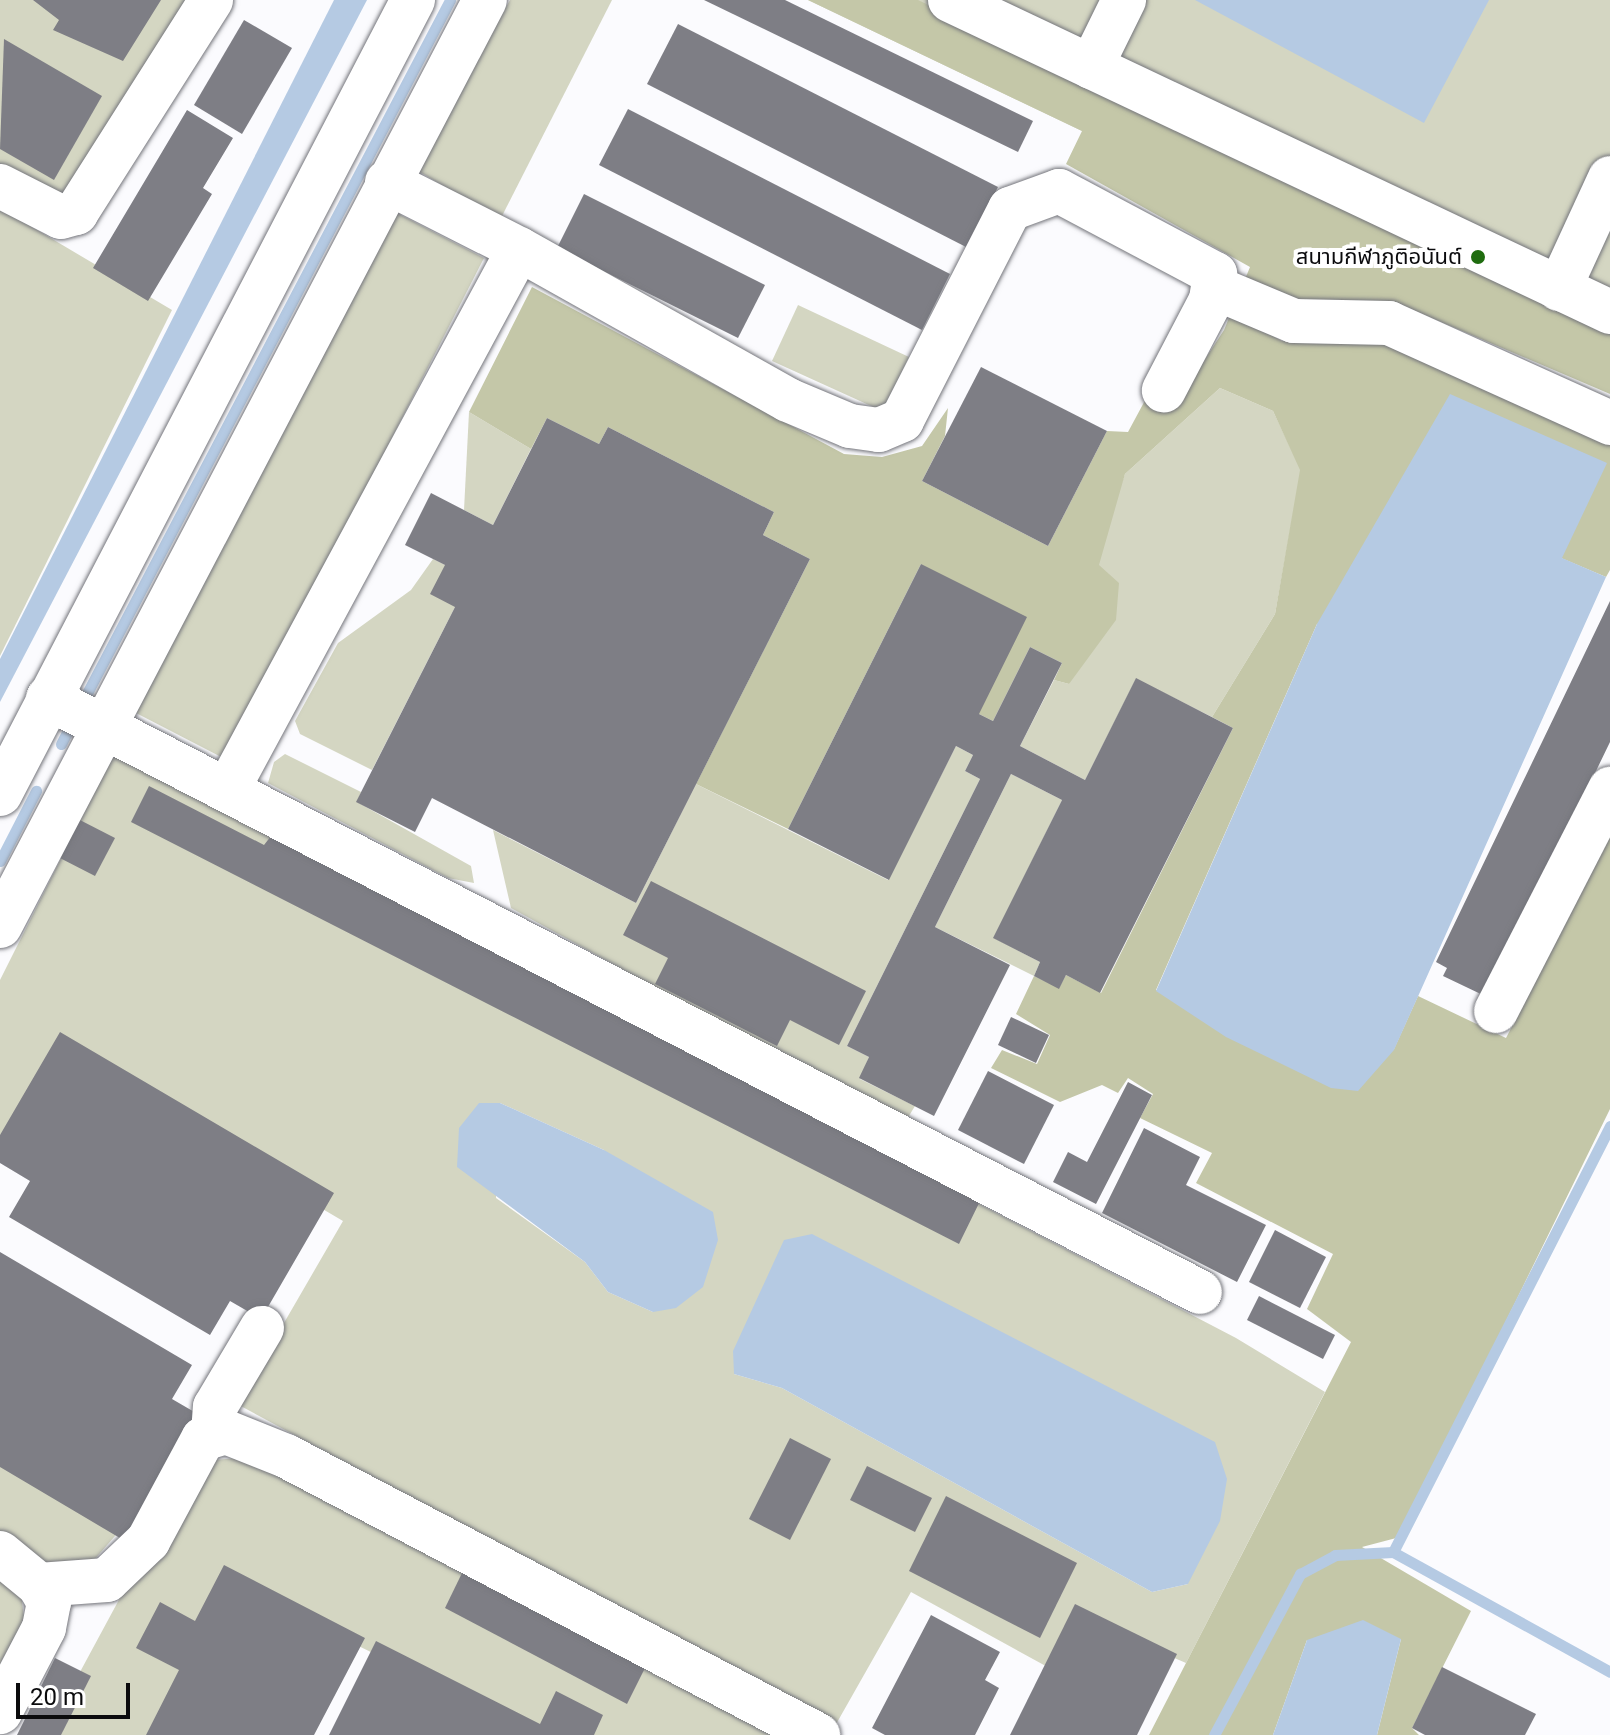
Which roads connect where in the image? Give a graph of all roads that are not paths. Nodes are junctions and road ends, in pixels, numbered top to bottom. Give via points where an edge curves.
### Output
1 (211, 0) edge
2 (413, 0) edge
3 (485, 0) edge
4 (950, 0) edge
5 (1124, 0) edge
6 (1091, 67) junction
7 (1610, 178) edge
8 (387, 182) junction
9 (0, 186) edge
10 (519, 249) junction
11 (1213, 287) junction
12 (1559, 289) junction
13 (1610, 312) edge
14 (1164, 390) dead end
15 (1610, 423) edge
16 (48, 698) junction
17 (106, 723) junction
18 (23, 751) junction
19 (78, 777) junction
20 (229, 787) junction
21 (1610, 789) edge
22 (0, 794) edge
23 (0, 926) edge
24 (1496, 1011) dead end
25 (1200, 1292) dead end
26 (262, 1328) dead end
27 (213, 1434) junction
28 (0, 1553) edge
29 (39, 1585) junction
30 (0, 1712) edge
31 (818, 1735) edge

1 - 9 lane via 76,213 61,217
2 - 16 lane
3 - 8 lane
4 - 6 lane
5 - 6 lane
6 - 12 lane
7 - 12 lane
8 - 10 lane
8 - 17 lane
10 - 11 lane via 788,400 850,426 879,430 902,420 1010,209 1040,195 1059,191 1188,255 1215,274
10 - 20 lane
11 - 14 lane
11 - 15 lane via 1294,321 1389,323
12 - 13 lane
16 - 17 lane
16 - 18 lane
17 - 19 lane
17 - 20 lane
18 - 19 lane
18 - 22 lane
19 - 23 lane
20 - 25 lane
21 - 24 lane
26 - 27 lane via 215,1407
27 - 29 lane via 148,1541 107,1580
27 - 31 lane via 226,1432 286,1456
28 - 29 lane
29 - 30 lane via 49,1602 44,1628

